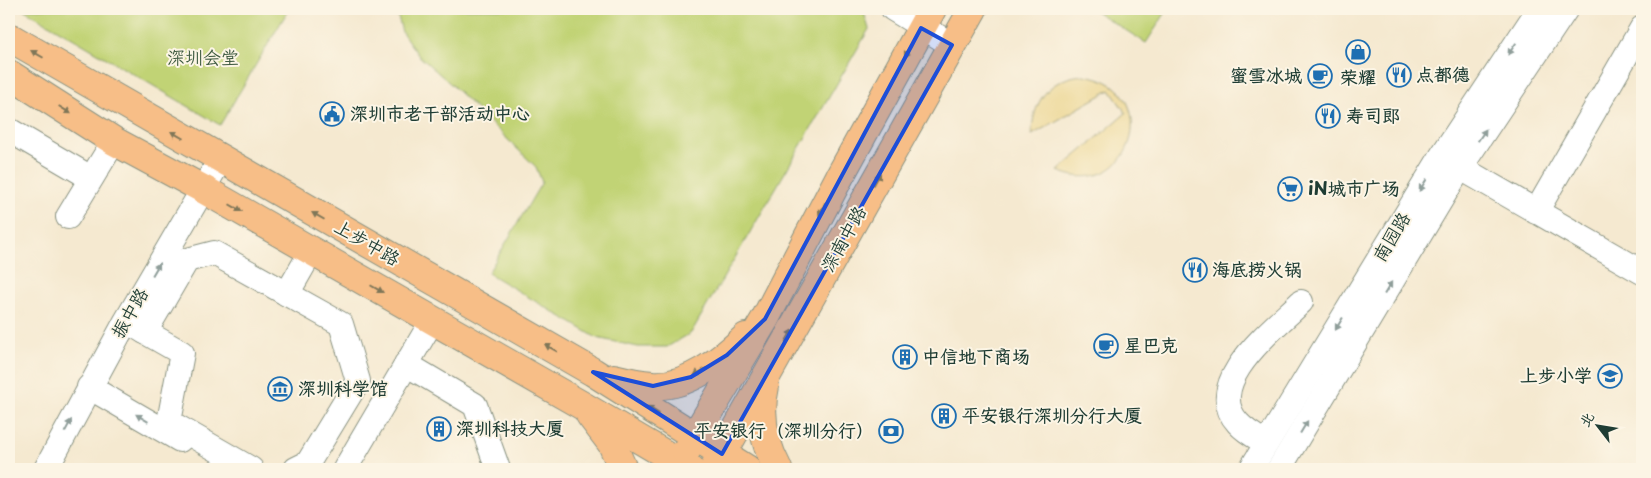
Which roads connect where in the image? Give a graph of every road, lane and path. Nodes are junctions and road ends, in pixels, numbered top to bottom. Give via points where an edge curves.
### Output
1 (892, 9) edge
2 (973, 9) edge
3 (1539, 9) edge
4 (1566, 9) edge
5 (927, 18) edge
6 (1642, 28) edge
7 (9, 37) edge
8 (952, 45) junction
9 (9, 74) edge
10 (9, 130) edge
11 (114, 141) junction
12 (220, 160) junction
13 (1451, 163) junction
14 (91, 178) junction
15 (203, 189) junction
16 (1536, 212) junction
17 (68, 217) dead end
18 (311, 252) junction
19 (1642, 272) edge
20 (287, 294) junction
21 (1301, 302) dead end
22 (765, 319) junction
23 (432, 321) junction
24 (136, 326) junction
25 (406, 364) junction
26 (773, 365) junction
27 (593, 372) junction
28 (89, 386) junction
29 (583, 406) junction
30 (694, 436) junction
31 (1266, 443) junction
32 (718, 462) edge
33 (682, 467) edge
34 (46, 469) edge
35 (229, 469) edge
36 (251, 469) edge
37 (296, 469) edge
38 (345, 469) edge
39 (498, 469) edge
40 (623, 469) edge
41 (747, 469) edge
42 (778, 469) edge
43 (1251, 469) edge
44 (1279, 469) edge

1 - 5 street
2 - 8 main road, 深南中路
3 -> 13 street, 南园路
13 -> 4 street, 南园路
5 - 8 street
5 -> 22 main road, 深南中路
6 - 16 street
12 -> 7 main road, 上步中路
26 -> 8 main road, 深南中路
9 -> 11 main road, 上步中路
10 - 14 street
11 - 14 street
11 - 15 main road, 上步中路
12 - 15 street, 振中路
27 -> 12 main road, 上步中路
13 - 16 street
13 -> 31 street, 南园路
44 -> 13 street, 南园路
14 - 17 street
15 -> 18 main road, 上步中路
24 -> 15 street, 振中路
16 - 19 street
18 - 20 street
18 -> 23 main road, 上步中路
20 - 24 street via 214,253 187,260
20 - 37 street via 342,324 358,381 308,463
21 - 31 street via 1242,361 1229,387 1230,412 1236,422
22 -> 27 main road via 727,355 691,377 674,383 653,386
22 - 30 main road, 深南中路
23 - 25 street
23 - 29 main road, 上步中路
24 - 28 street, 振中路
24 - 36 street via 182,353 170,422
25 - 38 street
25 - 39 street via 475,404
26 - 32 main road, 深南中路
26 - 42 main road via 761,407 764,432
30 -> 27 main road, 上步中路
34 -> 28 street, 振中路
35 -> 28 street
29 - 33 main road, 上步中路
29 - 40 main road via 612,444
30 - 32 main road, 上步中路
30 - 33 main road, 深南中路
31 - 43 street, 南园路
32 - 41 main road, 上步中路

